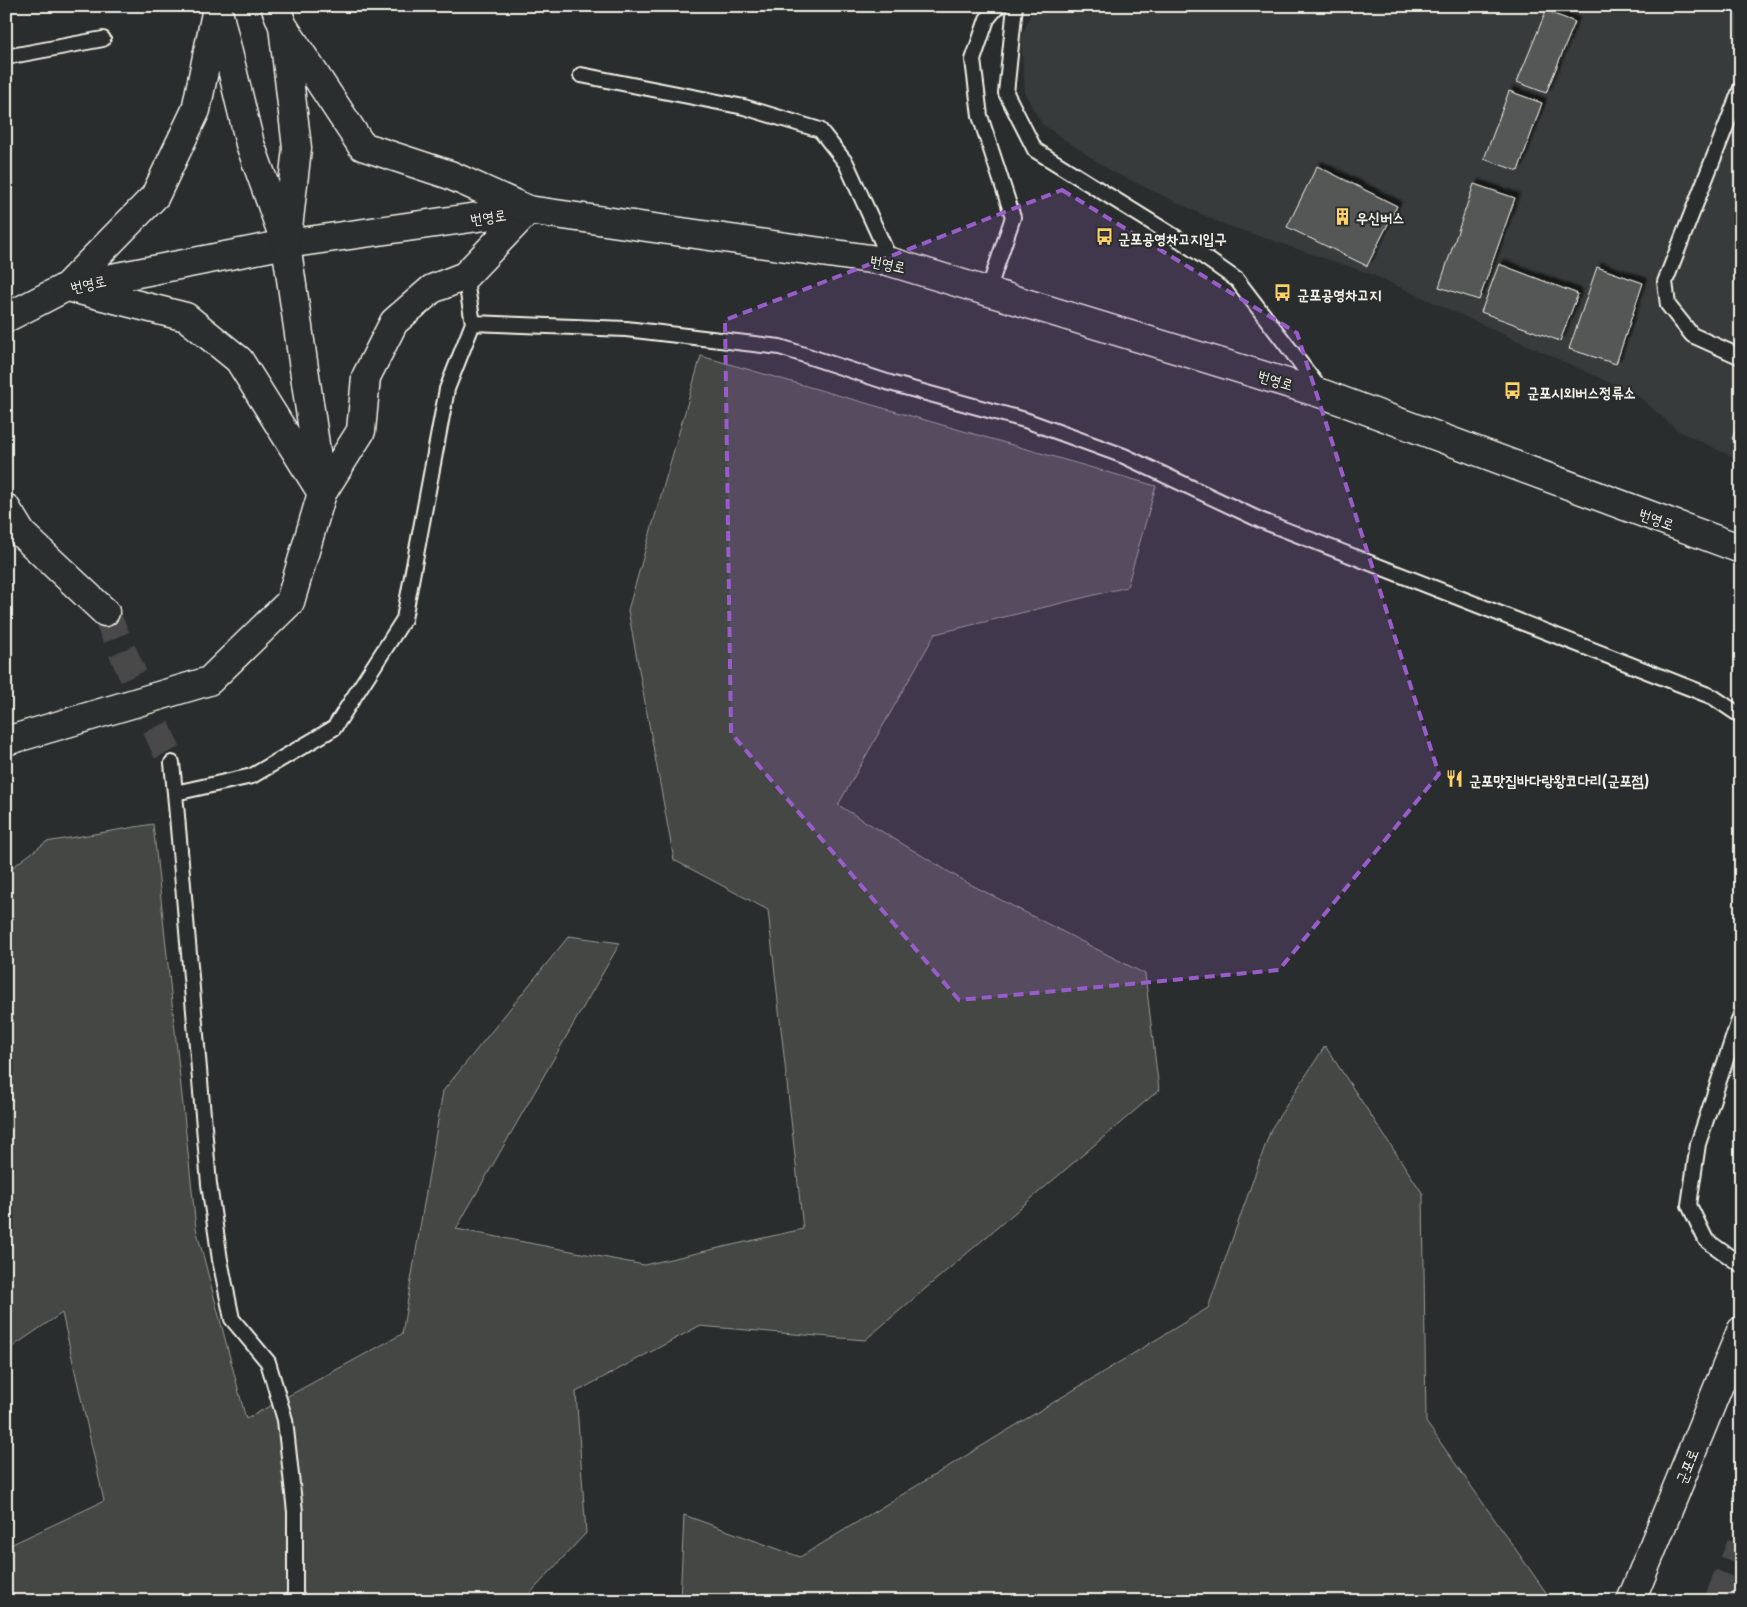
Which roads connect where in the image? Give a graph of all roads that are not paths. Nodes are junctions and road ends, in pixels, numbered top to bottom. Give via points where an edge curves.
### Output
1 (998, 6) edge
2 (1015, 6) edge
3 (217, 7) edge
4 (279, 16) edge
5 (103, 39) dead end
6 (6, 57) edge
7 (581, 75) dead end
8 (1741, 88) edge
9 (528, 210) junction
10 (286, 244) junction
11 (891, 262) junction
12 (465, 276) junction
13 (66, 287) junction
14 (988, 291) junction
15 (6, 318) edge
16 (474, 323) junction
17 (1741, 357) edge
18 (1323, 394) junction
19 (322, 493) junction
20 (6, 508) edge
21 (1741, 549) edge
22 (105, 612) tunnel mouth
23 (1741, 716) edge
24 (6, 742) edge
25 (172, 763) tunnel mouth
26 (175, 793) junction
27 (1741, 1014) edge
28 (1741, 1265) edge
29 (1741, 1331) edge
30 (295, 1601) edge
31 (1631, 1601) edge

1 - 14 lane via 987,19 973,60 980,116 1013,217
2 - 18 lane via 1006,93 1035,150 1180,240 1236,280
3 - 10 main road via 250,144
3 - 13 main road via 196,110 156,196
4 - 9 main road via 362,146 450,175
4 - 10 main road via 297,148
5 - 6 lane
7 - 11 lane via 744,107 820,130 846,163
8 - 17 lane via 1665,282 1668,305 1692,335
9 - 10 main road, 번영로
9 - 11 main road, 번영로
9 - 12 main road
10 - 13 main road, 번영로
10 - 19 main road
11 - 14 main road, 번영로
12 - 16 lane
12 - 19 main road via 432,289 394,322 366,377 362,431
13 - 15 main road, 번영로
13 - 19 main road via 186,317 239,360
14 - 18 main road, 번영로
16 - 23 lane via 626,329 780,347 890,383 1025,420 1124,456 1260,520 1712,697
16 - 26 lane via 447,388 404,619 399,628 334,728 252,776
18 - 21 main road, 번영로
19 - 24 main road via 290,602 209,681
20 - 22 main road via 22,534
25 - 26 lane
26 - 30 lane via 209,1184 220,1260 232,1319 268,1362 285,1420 295,1512
27 - 28 lane via 1698,1144 1689,1205 1706,1240
29 - 31 main road, 군포로

